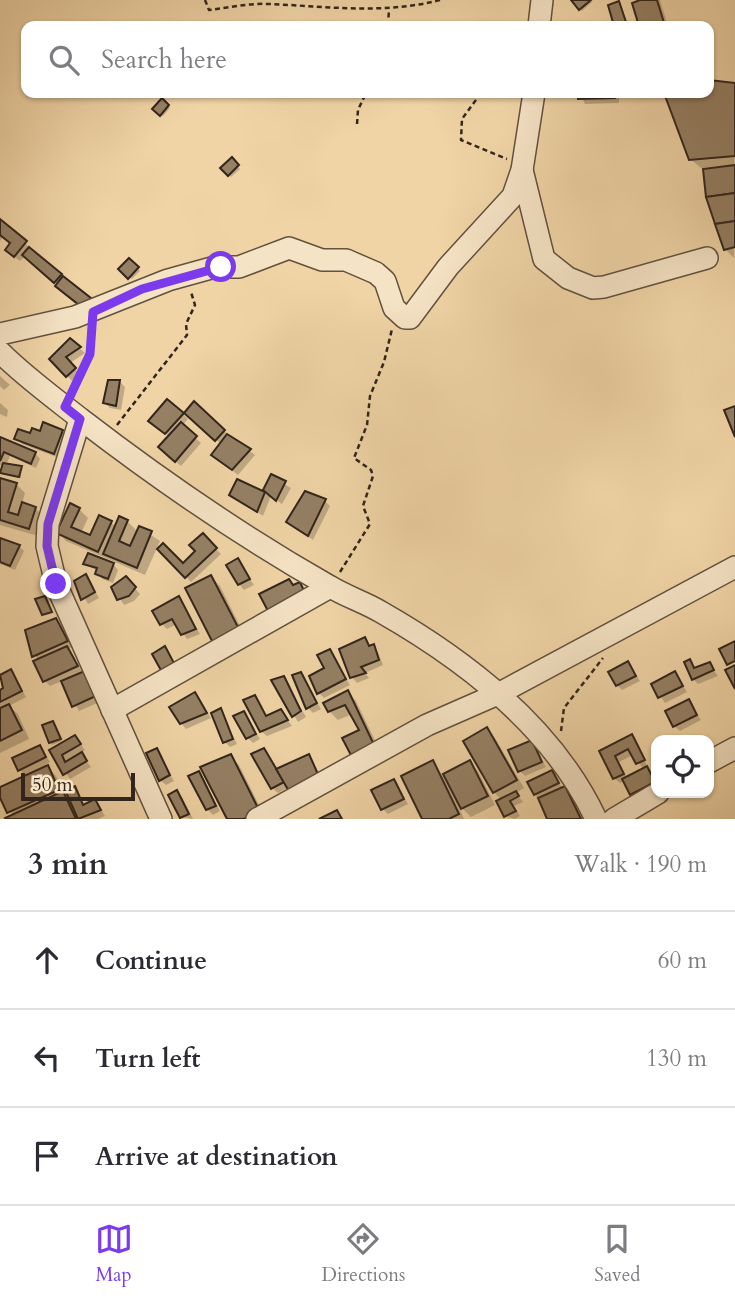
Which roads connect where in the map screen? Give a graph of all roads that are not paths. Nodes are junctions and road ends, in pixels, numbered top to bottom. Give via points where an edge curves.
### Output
1 (542, 0) edge
2 (540, 21) edge
3 (533, 98) edge
4 (522, 170) junction
5 (707, 258) dead end
6 (0, 334) edge
7 (0, 352) edge
8 (73, 413) junction
9 (735, 568) edge
10 (330, 587) junction
11 (500, 694) junction
12 (111, 710) junction
13 (735, 748) edge
14 (714, 759) edge
15 (651, 797) edge
16 (161, 819) edge
17 (257, 819) edge
18 (596, 819) edge
19 (614, 819) edge

1 - 2 street
3 - 4 street
4 - 5 street via 544,259 568,278 604,287
4 - 6 street via 513,196 500,213 448,267 414,314 405,318 394,308 385,281 376,273 346,260 322,260 292,248 239,267 215,267 185,275 93,312
7 - 8 street
8 - 10 street via 147,471
8 - 12 street via 47,546 56,584
9 - 11 street
10 - 11 street via 442,649
10 - 12 street
11 - 17 street via 427,725
11 - 18 street via 576,782
12 - 16 street
13 - 14 street
15 - 19 street

